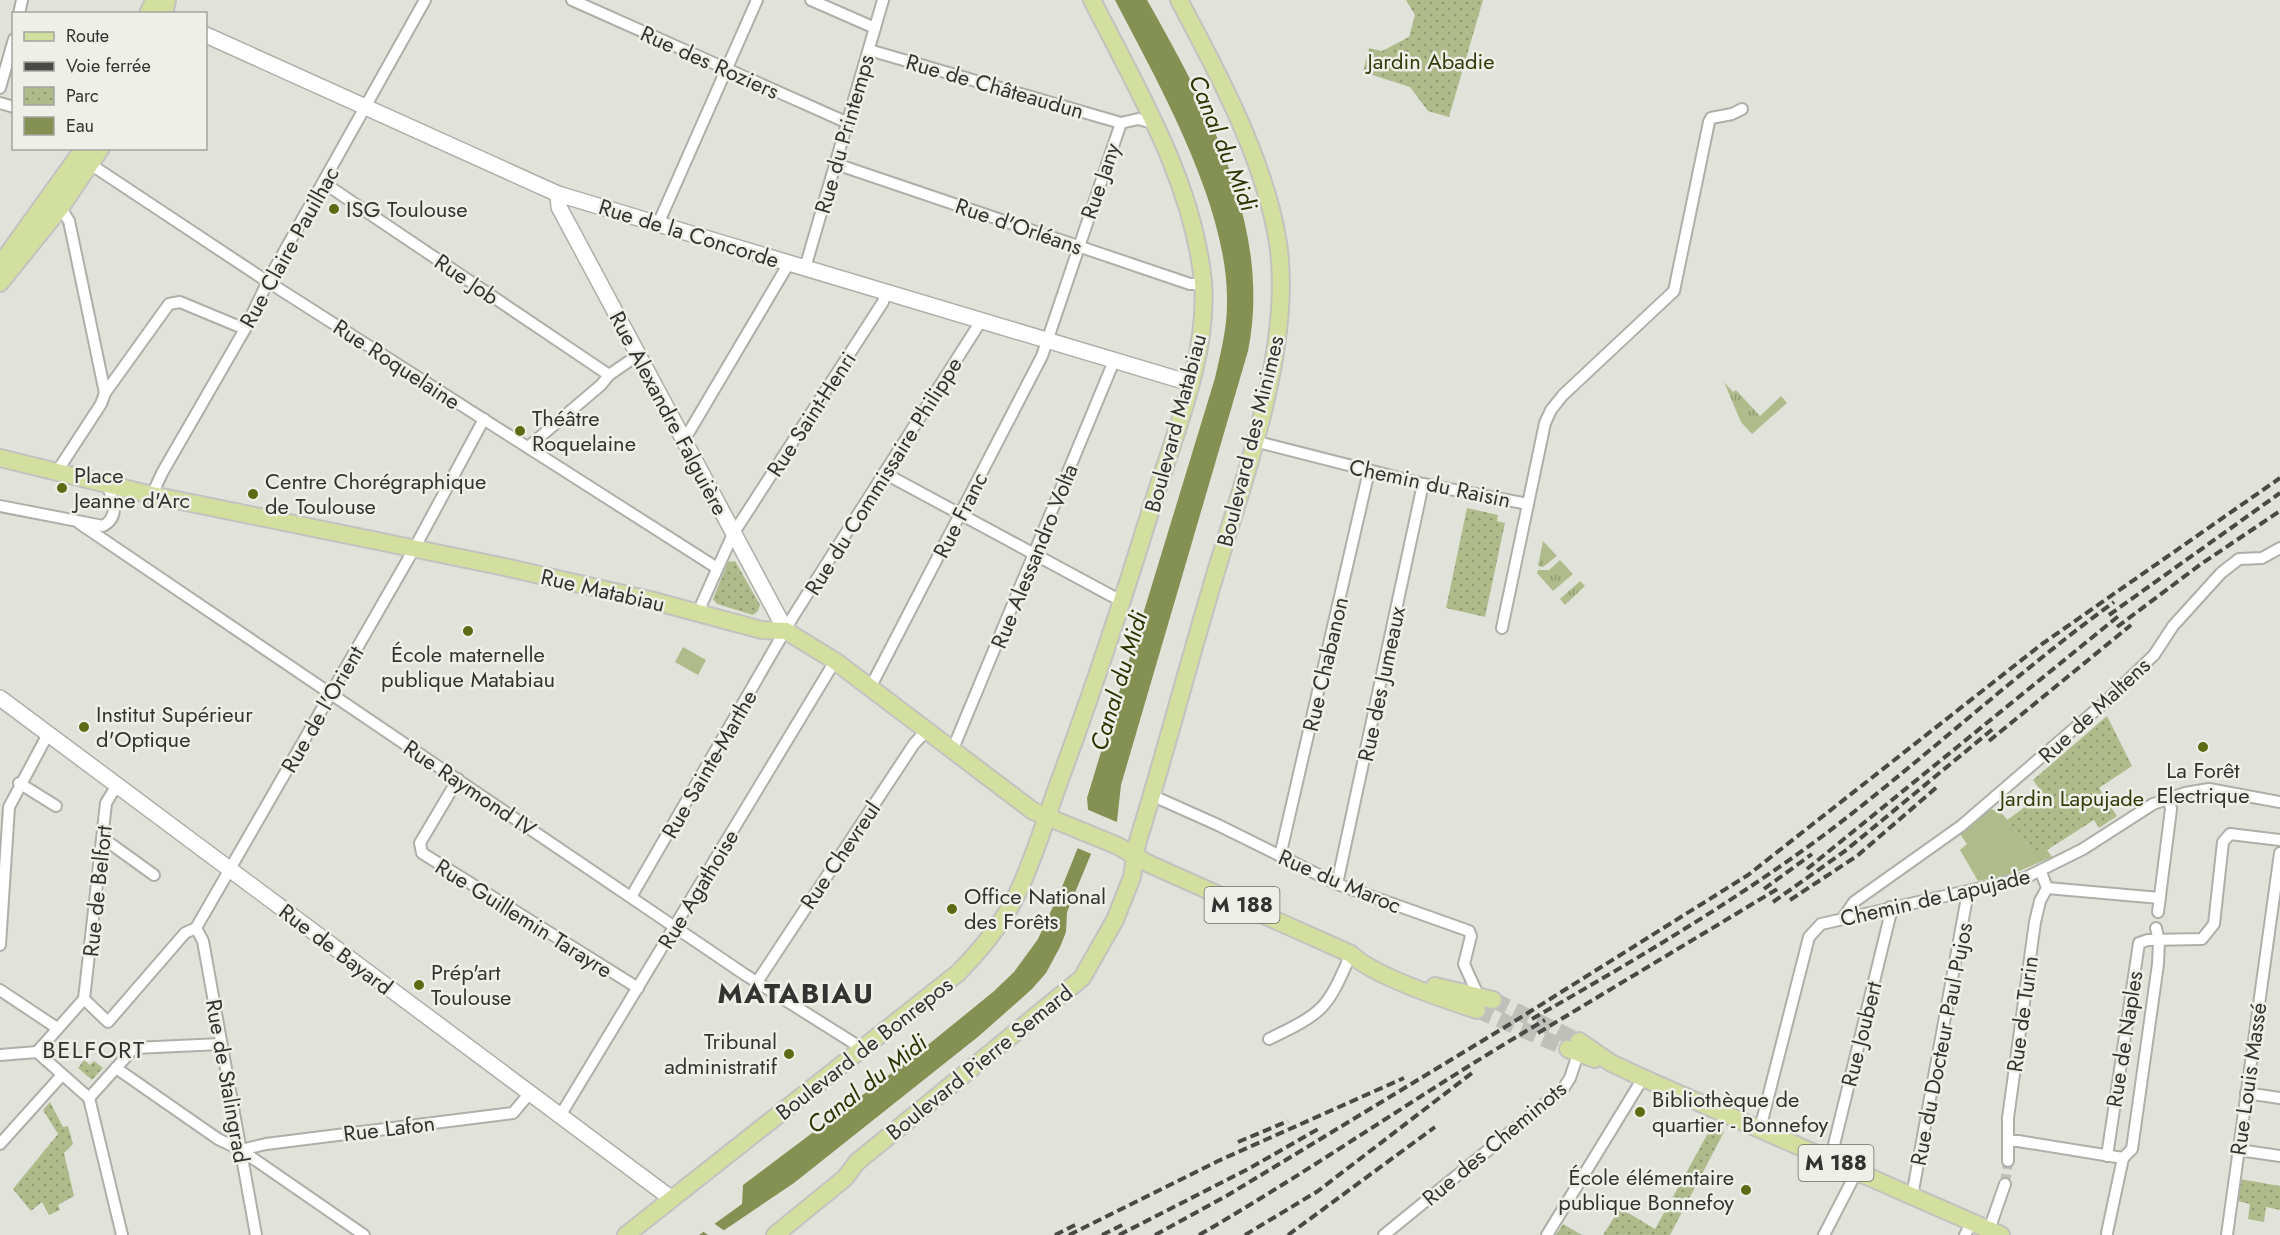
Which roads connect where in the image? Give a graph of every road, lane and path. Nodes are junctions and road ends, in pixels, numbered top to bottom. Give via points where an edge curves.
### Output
1 (572, 0) edge
2 (757, 0) edge
3 (811, 0) edge
4 (883, 0) edge
5 (1092, 0) edge
6 (1179, 0) edge
7 (423, 1) edge
8 (875, 28) junction
9 (207, 35) edge
10 (12, 46) edge
11 (868, 50) junction
12 (727, 70) junction
13 (0, 88) edge
14 (365, 107) junction
15 (1742, 109) dead end
16 (848, 123) junction
17 (1121, 123) junction
18 (1153, 123) junction
19 (85, 156) edge
20 (836, 165) junction
21 (324, 183) junction
22 (558, 194) junction
23 (55, 202) junction
24 (658, 224) junction
25 (1077, 246) junction
26 (789, 263) junction
27 (0, 265) edge
28 (806, 268) junction
29 (268, 282) junction
30 (0, 284) edge
31 (1203, 284) junction
32 (886, 293) junction
33 (981, 321) junction
34 (244, 329) junction
35 (1047, 340) junction
36 (638, 355) junction
37 (1114, 361) junction
38 (609, 375) junction
39 (1190, 383) junction
40 (105, 393) junction
41 (484, 419) junction
42 (682, 438) junction
43 (1254, 441) junction
44 (528, 447) junction
45 (0, 458) edge
46 (58, 470) junction
47 (1368, 471) junction
48 (884, 473) junction
49 (106, 483) junction
50 (1423, 484) junction
51 (152, 495) junction
52 (1528, 504) junction
53 (0, 506) edge
54 (960, 515) junction
55 (79, 523) junction
56 (733, 534) junction
57 (2280, 548) edge
58 (414, 549) junction
59 (1035, 554) junction
60 (717, 568) junction
61 (1123, 602) junction
62 (700, 614) junction
63 (1502, 628) dead end
64 (786, 631) junction
65 (835, 662) junction
66 (870, 688) junction
67 (331, 694) junction
68 (0, 698) edge
69 (926, 731) junction
70 (48, 734) junction
71 (952, 751) junction
72 (458, 779) junction
73 (19, 783) junction
74 (117, 785) junction
75 (1151, 795) junction
76 (2169, 798) junction
77 (2280, 802) edge
78 (56, 806) dead end
79 (1047, 816) junction
80 (2280, 840) edge
81 (102, 842) junction
82 (2280, 853) edge
83 (1134, 855) junction
84 (1280, 856) junction
85 (229, 870) junction
86 (2041, 872) junction
87 (154, 875) dead end
88 (1336, 884) junction
89 (2047, 888) junction
90 (1968, 892) junction
91 (631, 897) junction
92 (2160, 898) junction
93 (1890, 907) junction
94 (2158, 912) dead end
95 (1843, 918) junction
96 (676, 926) junction
97 (196, 928) junction
98 (2156, 928) dead end
99 (2159, 940) junction
100 (0, 945) edge
101 (1351, 954) junction
102 (757, 982) junction
103 (638, 988) junction
104 (0, 990) edge
105 (84, 999) junction
106 (1482, 1002) joint
107 (57, 1028) junction
108 (1269, 1039) dead end
109 (221, 1044) junction
110 (1575, 1048) junction
111 (863, 1049) junction
112 (37, 1052) junction
113 (0, 1055) edge
114 (1611, 1063) junction
115 (116, 1068) junction
116 (62, 1075) junction
117 (1643, 1078) junction
118 (2246, 1093) junction
119 (529, 1094) junction
120 (89, 1098) junction
121 (2280, 1098) edge
122 (560, 1116) junction
123 (1760, 1129) junction
124 (2008, 1141) junction
125 (0, 1144) edge
126 (242, 1150) junction
127 (2238, 1150) junction
128 (2107, 1156) junction
129 (2280, 1156) edge
130 (2123, 1158) junction
131 (1830, 1161) junction
132 (2008, 1161) tunnel mouth
133 (1857, 1173) junction
134 (2004, 1184) tunnel mouth
135 (1912, 1196) junction
136 (672, 1199) junction
137 (1969, 1229) edge
138 (347, 1230) edge
139 (1995, 1233) edge
140 (2107, 1233) dead end
141 (256, 1234) edge
142 (122, 1235) edge
143 (244, 1235) edge
144 (364, 1235) edge
145 (627, 1235) edge
146 (776, 1235) edge
147 (1384, 1235) edge
148 (1547, 1235) edge
149 (1824, 1235) edge
150 (2227, 1235) edge

1 - 12 street, Rue des Roziers
2 - 12 street
3 - 8 street
4 - 8 street, Rue du Printemps
5 - 18 main road, Boulevard Matabiau
6 - 43 main road, Boulevard des Minimes via 1256,164 1278,244 1278,342
7 - 14 street, Rue Claire Pauilhac
8 - 11 street, Rue du Printemps
9 - 14 street, Rue de la Concorde
10 - 13 street
11 - 16 street, Rue du Printemps
11 - 17 street, Rue de Châteaudun
12 - 16 street, Rue des Roziers
12 - 24 street
14 - 21 street, Rue Claire Pauilhac
14 - 22 street, Rue de la Concorde
15 - 52 street, Chemin du Raisin via 1709,122 1674,291 1551,410
16 - 20 street, Rue du Printemps
17 - 18 street, Rue Jany via 1138,119
17 - 25 street, Rue Jany
18 - 31 main road, Boulevard Matabiau via 1185,200
19 - 23 main road
19 - 29 street, Rue Roquelaine
20 - 25 street, Rue d'Orléans
20 - 28 street, Rue du Printemps
21 - 29 street, Rue Claire Pauilhac
21 - 38 street, Rue Job
22 - 24 street, Rue de la Concorde
22 - 36 street, Rue Alexandre Falguière via 559,207
23 - 27 main road
23 - 30 main road
23 - 40 street via 69,221
24 - 26 street, Rue de la Concorde
25 - 31 street, Rue d'Orléans via 1190,284
25 - 35 street, Rue Jany
26 - 28 street, Rue de la Concorde
26 - 42 street
28 - 32 street, Rue de la Concorde
29 - 34 street, Rue Claire Pauilhac
29 - 41 street, Rue Roquelaine
31 - 39 main road, Boulevard Matabiau via 1201,330
32 - 33 street, Rue de la Concorde
32 - 56 street, Rue Saint-Henri
33 - 35 street, Rue de la Concorde
33 - 48 street, Rue du Commissaire Philippe
34 - 40 street via 173,302
34 - 51 street, Rue Claire Pauilhac
35 - 37 street, Rue de la Concorde
35 - 54 street, Rue Franc
36 - 38 street
36 - 42 street, Rue Alexandre Falguière
37 - 39 street, Rue de la Concorde
37 - 59 street, Rue Alessandro Volta
38 - 44 street
39 - 61 main road, Boulevard Matabiau
40 - 46 street
41 - 44 street, Rue Roquelaine
41 - 58 street, Rue de l'Orient
42 - 56 street, Rue Alexandre Falguière
43 - 47 street, Chemin du Raisin
43 - 75 main road, Boulevard des Minimes
44 - 60 street, Rue Roquelaine
45 - 46 main road
46 - 49 main road
47 - 50 street, Chemin du Raisin
47 - 84 street, Rue Chabanon
48 - 54 street
48 - 64 street, Rue du Commissaire Philippe
49 - 51 main road, Rue Matabiau
49 - 55 street via 114,499 111,518 103,526
50 - 52 street, Chemin du Raisin
50 - 88 street, Rue des Jumeaux
51 - 58 main road, Rue Matabiau
52 - 63 street
53 - 55 street
54 - 59 street
54 - 66 street, Rue Franc
55 - 67 street, Rue Raymond IV
56 - 60 street, Rue Saint-Henri
56 - 64 street, Rue Alexandre Falguière
57 - 95 street, Rue de Maltens via 2262,558 2239,559 2221,573 2173,626 2154,655 2104,703 1961,826 1854,902
58 - 62 main road, Rue Matabiau
58 - 67 street, Rue de l'Orient
59 - 61 street
59 - 71 street, Rue Alessandro Volta
60 - 62 street, Rue Saint-Henri
61 - 79 main road, Boulevard Matabiau
62 - 64 main road, Rue Matabiau via 762,630
64 - 65 main road, Rue Matabiau
64 - 91 street, Rue Sainte-Marthe
65 - 66 main road, Rue Matabiau
65 - 96 street, Rue Agathoise
66 - 69 main road, Rue Matabiau
67 - 72 street, Rue Raymond IV
67 - 85 street, Rue de l'Orient
68 - 70 street, Rue de Bayard
69 - 71 main road, Rue Matabiau
69 - 102 street, Rue Chevreul
70 - 73 street
70 - 74 street, Rue de Bayard
71 - 79 main road, Rue Matabiau via 1033,811
72 - 91 street, Rue Raymond IV
72 - 103 street, Rue Guillemin Tarayre via 420,843 422,853
73 - 78 street
73 - 100 street via 9,807
74 - 81 street, Rue de Belfort via 106,802
74 - 85 street, Rue de Bayard
75 - 83 main road, Boulevard des Minimes
75 - 84 street, Rue du Maroc
76 - 77 street, Chemin de Lapujade via 2210,789
76 - 86 street, Chemin de Lapujade
76 - 92 street
79 - 83 main road, Rue Matabiau
79 - 111 main road, Boulevard de Bonrepos via 1018,892 980,951
80 - 99 street, Rue de Naples via 2230,834 2223,842 2214,924 2202,939
81 - 87 street via 111,844
81 - 105 street, Rue de Belfort
82 - 118 street, Rue Louis Massé
83 - 101 main road, M 188
83 - 146 main road, Boulevard Pierre Semard via 1132,877 1115,920 1082,978 857,1162 845,1178
84 - 88 street, Rue du Maroc
85 - 97 street, Rue de l'Orient
85 - 119 street, Rue de Bayard
86 - 89 street
86 - 90 street, Chemin de Lapujade
88 - 106 street, Rue du Maroc via 1468,931 1471,936 1464,963
89 - 92 street
89 - 124 street, Rue de Turin via 2035,922
90 - 93 street, Chemin de Lapujade
90 - 135 street, Rue du Docteur Paul Pujos
91 - 96 street, Rue Raymond IV
92 - 94 street
93 - 95 street, Chemin de Lapujade
93 - 131 street, Rue Joubert
95 - 123 street, Chemin de Lapujade via 1821,924 1809,937
96 - 102 street, Rue Raymond IV
96 - 103 street, Rue Agathoise
97 - 105 street via 185,933 108,1022
97 - 109 street, Rue de Stalingrad via 203,941
98 - 99 street, Rue de Naples
99 - 128 street, Rue de Naples via 2139,943
99 - 130 street, Rue de Naples via 2132,1149
101 - 106 main road, M 188 via 1364,964 1431,994
101 - 108 street via 1322,1009
102 - 111 street, Rue Raymond IV
103 - 122 street, Rue Agathoise
104 - 107 street
105 - 107 street
107 - 112 street
109 - 115 street via 134,1048
109 - 126 street, Rue de Stalingrad
110 - 114 main road, M 188
110 - 114 main road, M 188
110 - 147 street, Rue des Cheminots via 1573,1072 1563,1089
111 - 136 main road, Boulevard de Bonrepos
112 - 113 street
112 - 116 street
114 - 117 main road, M 188
115 - 120 street
115 - 126 street via 218,1138
116 - 120 street
116 - 125 street
117 - 123 main road, M 188
117 - 148 street
118 - 121 street
118 - 127 street, Rue Louis Massé
119 - 122 street, Rue de Bayard
119 - 126 street, Rue Lafon via 513,1113
120 - 142 street
122 - 136 street, Rue de Bayard
123 - 131 main road, M 188
124 - 128 street
124 - 132 street, Rue de Turin
126 - 138 street
126 - 141 street, Rue de Stalingrad
127 - 129 street
127 - 150 street, Rue Louis Massé
128 - 130 street
130 - 140 street, Rue de Naples
131 - 133 main road, M 188
133 - 135 main road, M 188
133 - 149 street
134 - 139 street
135 - 137 main road, M 188
136 - 145 main road, Boulevard de Bonrepos
137 - 139 main road, M 188
138 - 144 street
141 - 143 street

